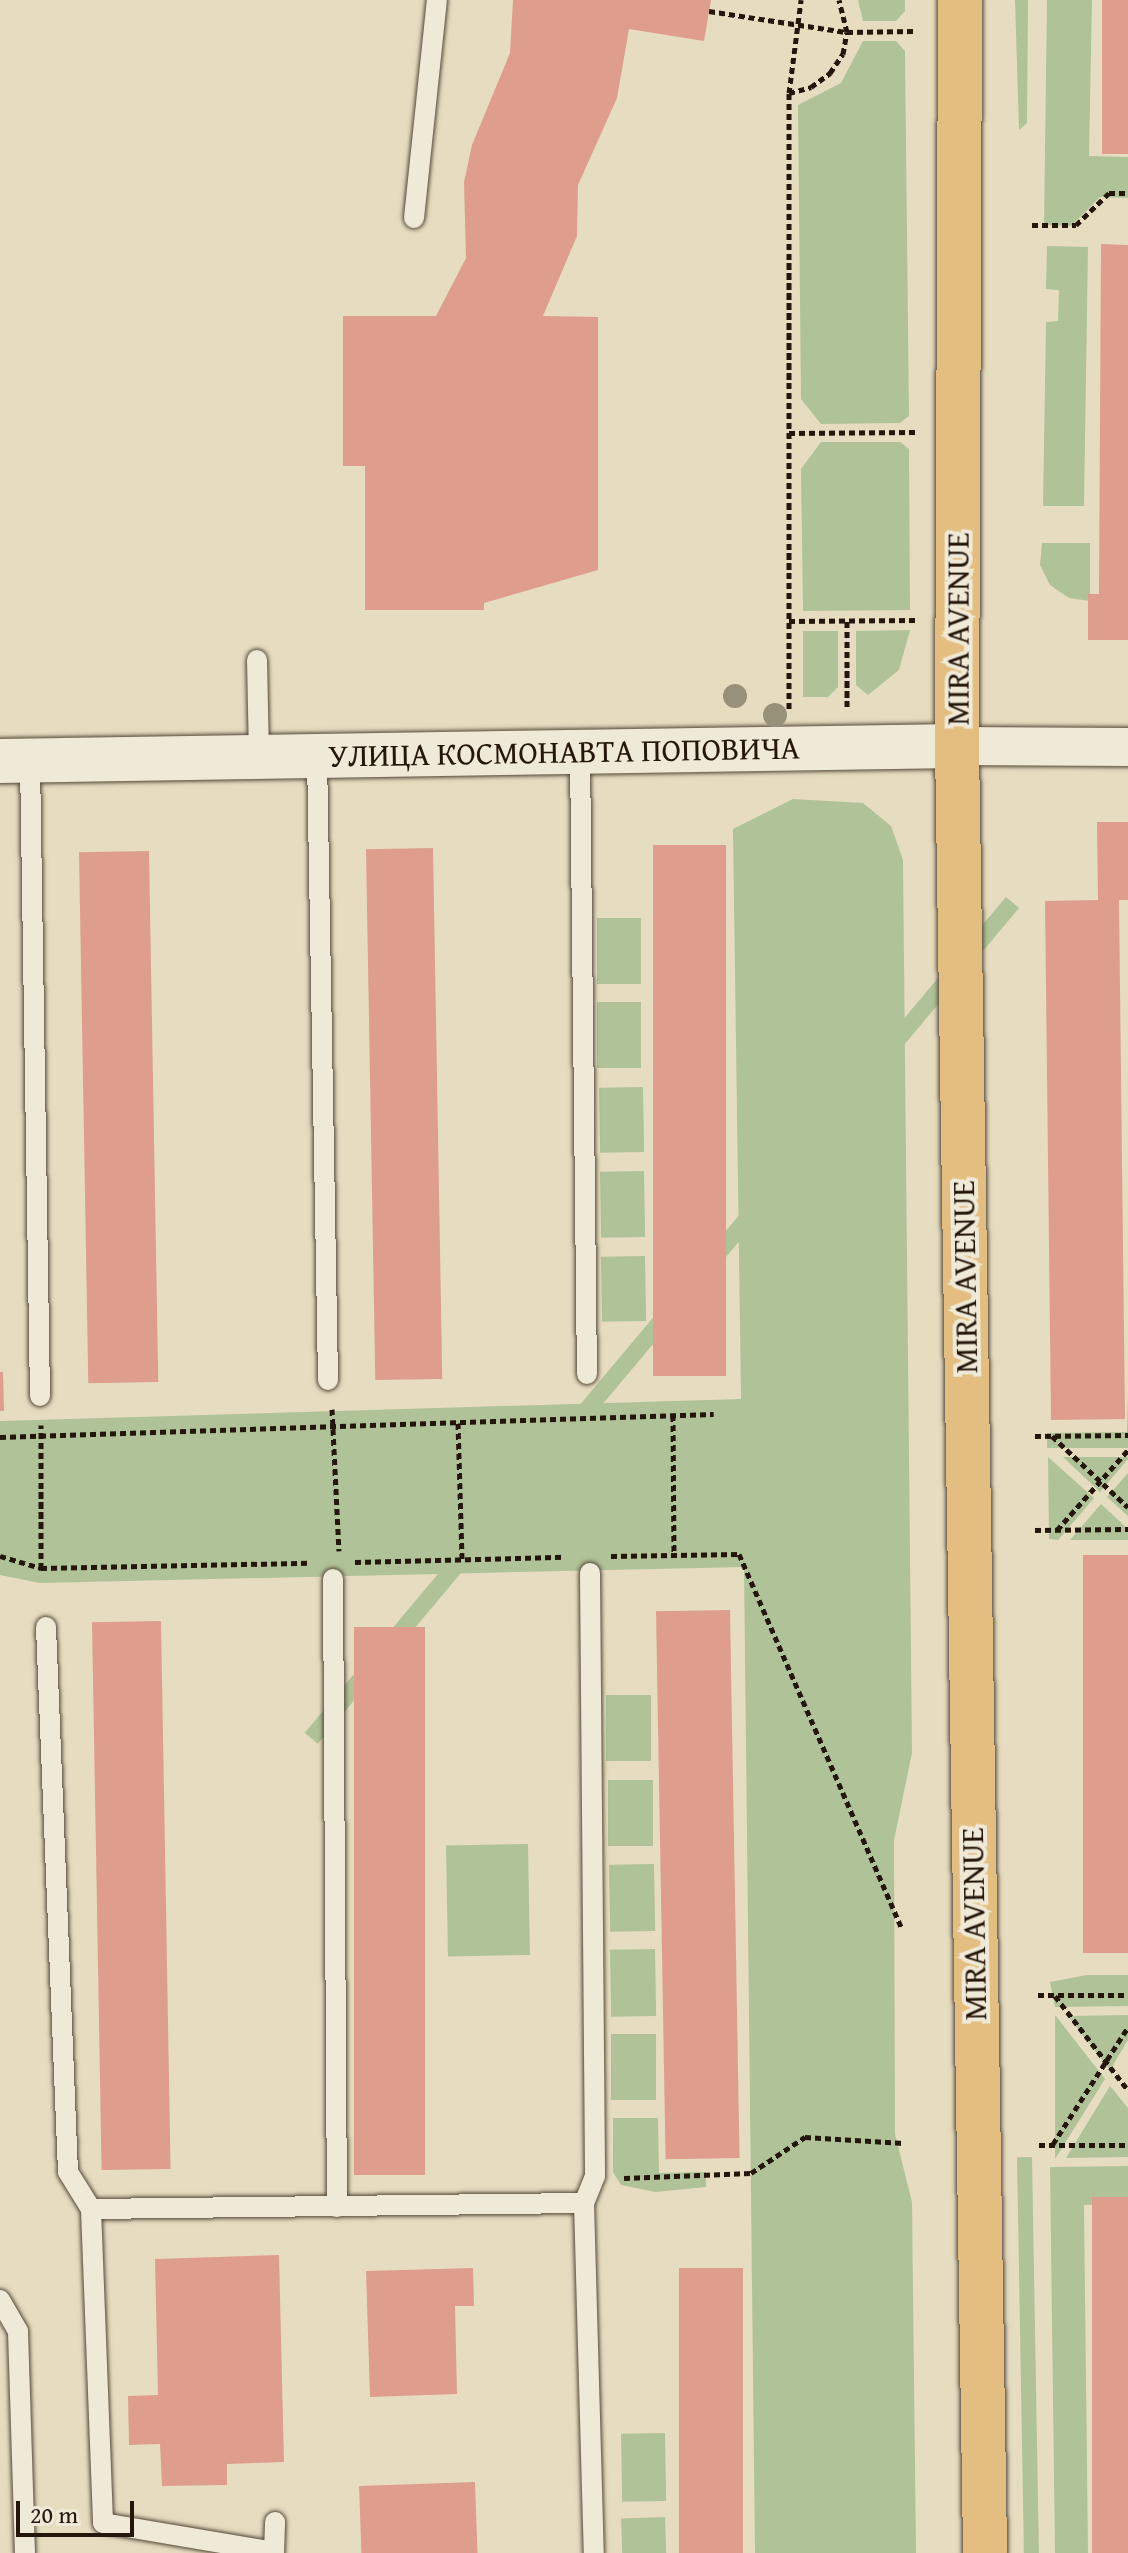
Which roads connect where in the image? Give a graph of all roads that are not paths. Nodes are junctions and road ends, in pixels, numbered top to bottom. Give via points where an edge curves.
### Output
1 (437, 0) edge
2 (960, 0) edge
3 (414, 218) dead end
4 (257, 660) dead end
5 (957, 746) junction
6 (1128, 747) edge
7 (580, 752) junction
8 (317, 756) junction
9 (259, 757) junction
10 (15, 761) edge
11 (587, 1374) dead end
12 (328, 1380) road end
13 (40, 1396) road end
14 (336, 1570) road end
15 (590, 1573) dead end
16 (46, 1627) dead end
17 (584, 2203) junction
18 (337, 2207) junction
19 (91, 2209) junction
20 (0, 2300) edge
21 (275, 2522) dead end
22 (274, 2552) edge
23 (25, 2553) edge
24 (594, 2553) edge
25 (985, 2553) edge

1 - 3 lane
2 - 5 main road, MIRA AVENUE
4 - 9 lane
5 - 6 street, УЛИЦА КОСМОНАВТА ПОПОВИЧА
5 - 7 street, УЛИЦА КОСМОНАВТА ПОПОВИЧА
5 - 25 main road, MIRA AVENUE
7 - 8 street, УЛИЦА КОСМОНАВТА ПОПОВИЧА
7 - 11 lane
8 - 9 street, УЛИЦА КОСМОНАВТА ПОПОВИЧА
8 - 12 lane
9 - 10 street, УЛИЦА КОСМОНАВТА ПОПОВИЧА
10 - 13 lane
14 - 18 lane
15 - 17 lane via 595,2176
16 - 19 lane via 68,2172
17 - 18 lane
17 - 24 lane
18 - 19 lane
19 - 22 lane via 103,2523
20 - 23 lane via 18,2331
21 - 22 lane

